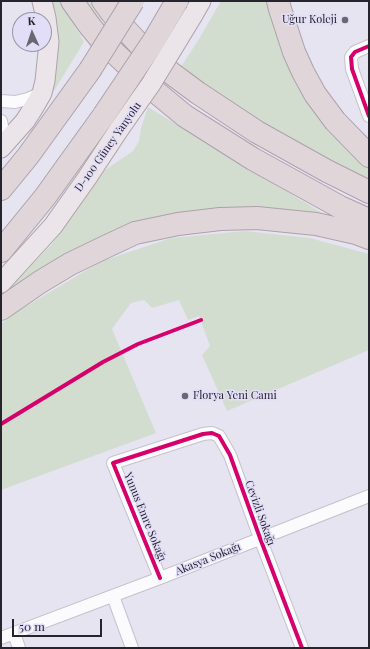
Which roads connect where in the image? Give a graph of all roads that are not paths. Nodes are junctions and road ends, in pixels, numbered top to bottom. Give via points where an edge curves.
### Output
1 (42, 1) edge
2 (72, 1) edge
3 (103, 1) edge
4 (133, 1) edge
5 (278, 1) edge
6 (190, 6) edge
7 (369, 46) edge
8 (42, 93) junction
9 (1, 101) edge
10 (369, 116) edge
11 (1, 122) edge
12 (112, 122) junction
13 (51, 125) junction
14 (1, 147) edge
15 (369, 156) edge
16 (1, 166) edge
17 (1, 189) edge
18 (369, 192) edge
19 (369, 220) edge
20 (369, 238) edge
21 (1, 251) edge
22 (1, 283) edge
23 (1, 310) edge
24 (166, 446) joint
25 (369, 496) edge
26 (260, 538) junction
27 (160, 578) junction
28 (113, 596) junction
29 (14, 633) junction
30 (1, 638) edge
31 (19, 648) edge
32 (132, 648) edge
33 (302, 648) edge

1 - 8 main road via 49,42 48,68
2 - 19 highway via 103,42 185,116 259,163
3 - 18 highway via 139,44 170,73 257,132
4 - 13 highway, bridge via 90,70
5 - 15 highway via 294,52 315,94 335,121
6 - 12 highway, bridge via 148,48
7 - 10 street via 354,52 351,57 352,68
8 - 9 street via 15,102
8 - 14 main road via 25,121
11 - 14 street
12 - 21 highway
12 - 22 main road, D-100 Güney Yanyolu via 87,178 53,226
13 - 16 highway
13 - 17 highway
20 - 23 highway via 316,224 257,218 178,224 135,233 103,248 52,275
24 - 26 street, Cevizli Sokağı via 203,434 212,433 219,436 230,455
24 - 27 street, Yunus Emre Sokağı via 113,463
25 - 26 street, Akasya Sokağı
26 - 27 street, Akasya Sokağı
26 - 33 street, Cevizli Sokağı
27 - 28 street, Akasya Sokağı
28 - 29 street, Akasya Sokağı
28 - 32 street
29 - 30 street, Akasya Sokağı
29 - 31 street

